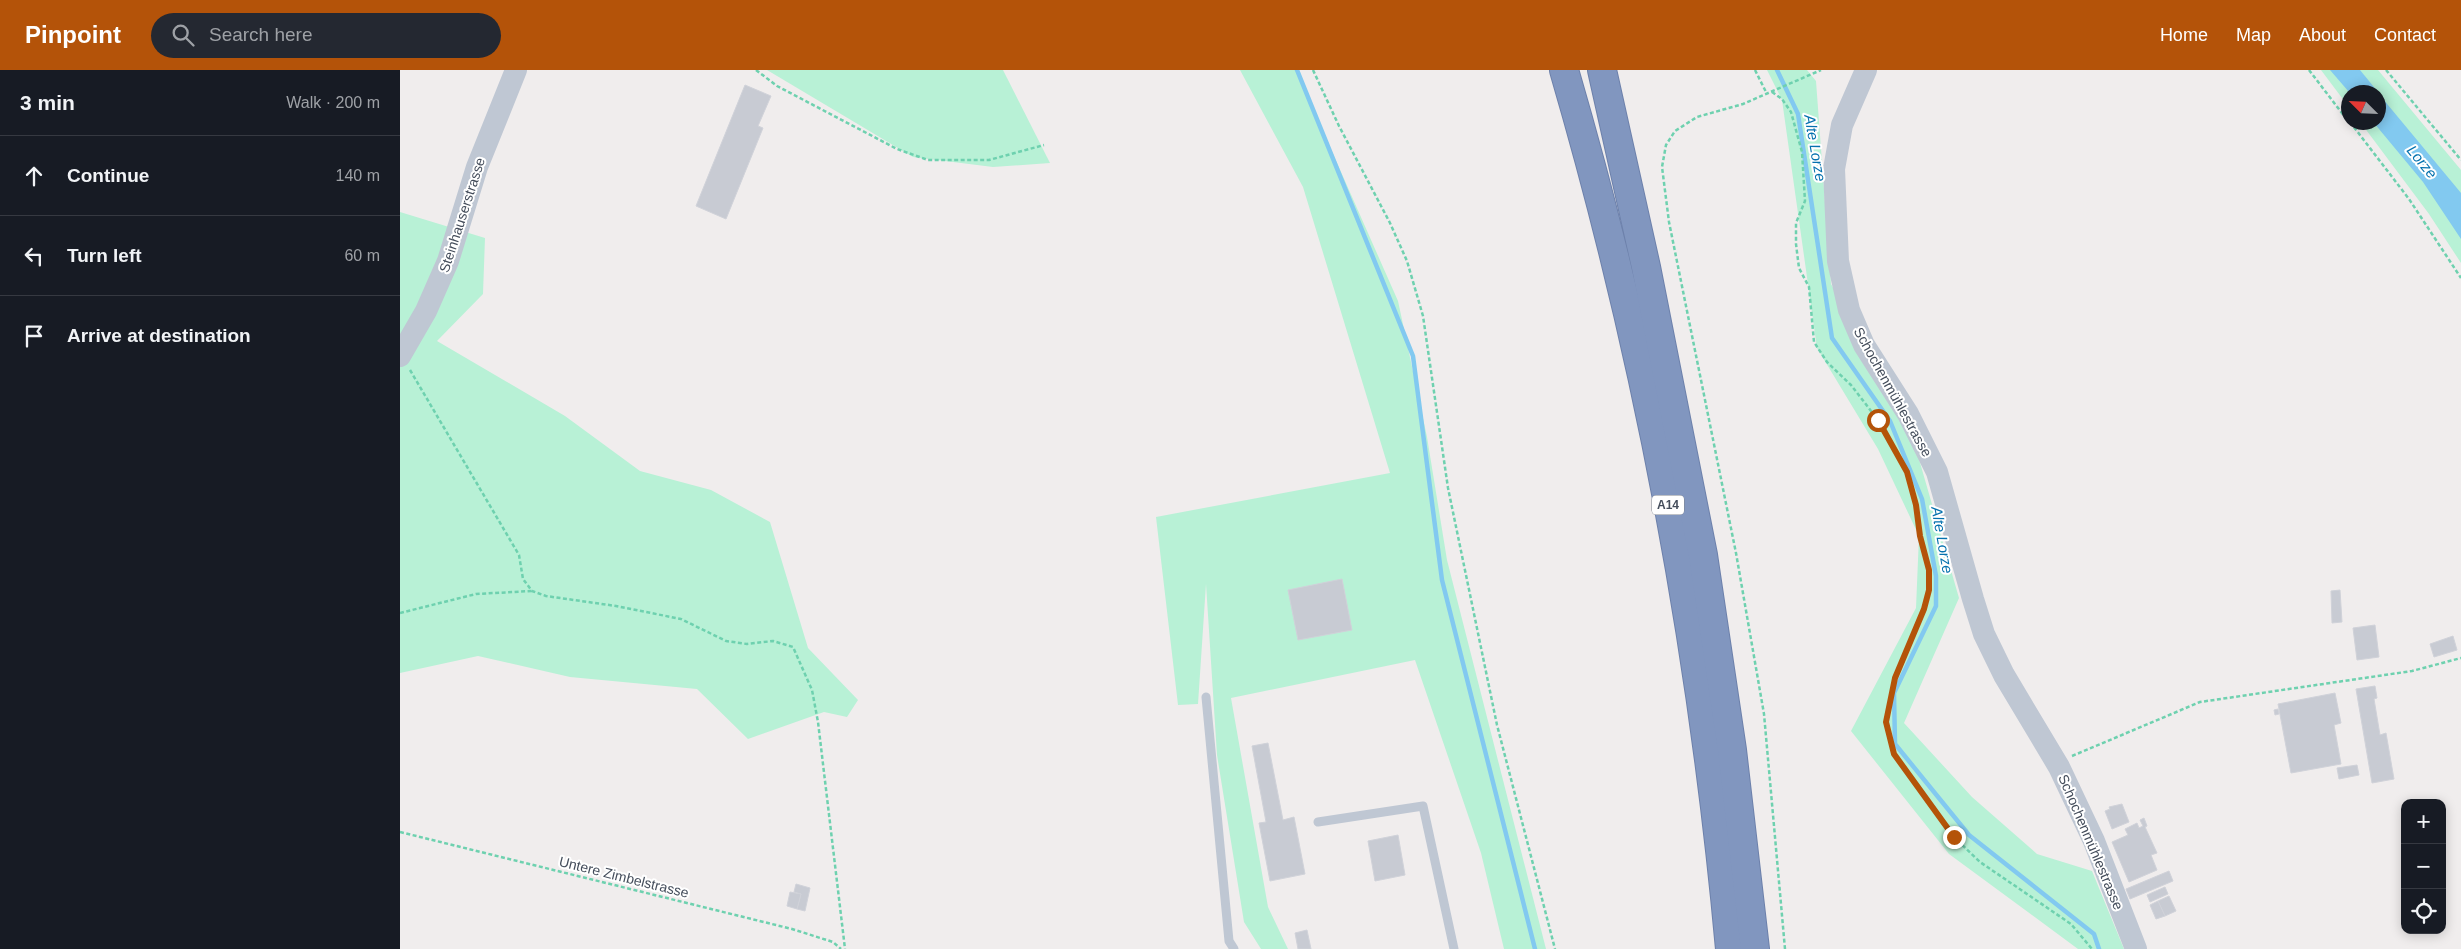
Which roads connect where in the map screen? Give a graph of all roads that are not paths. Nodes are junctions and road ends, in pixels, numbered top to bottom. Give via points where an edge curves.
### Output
1 (516, 70) edge
2 (1564, 70) edge
3 (1589, 70) edge
4 (1602, 70) edge
5 (1866, 70) edge
6 (400, 355) edge
7 (1666, 372) junction
8 (1206, 697) dead end
9 (1318, 822) dead end
10 (1234, 949) edge
11 (1454, 949) edge
12 (1730, 949) edge
13 (1755, 949) edge
14 (2136, 949) edge

1 - 6 street, Steinhauserstrasse via 480,159 448,261 426,311
2 - 12 highway, A14 via 1620,280 1672,527 1710,768
3 - 7 highway, A14 via 1622,188
4 - 7 highway via 1624,161
5 - 14 street, Schochenmühlestrasse via 1842,125 1834,169 1838,261 1849,310 1864,345 1908,414 1938,472 1972,599 1994,656 2059,767 2094,841
7 - 13 highway, A14 via 1719,654
8 - 10 lane via 1229,941
9 - 11 lane via 1423,806

